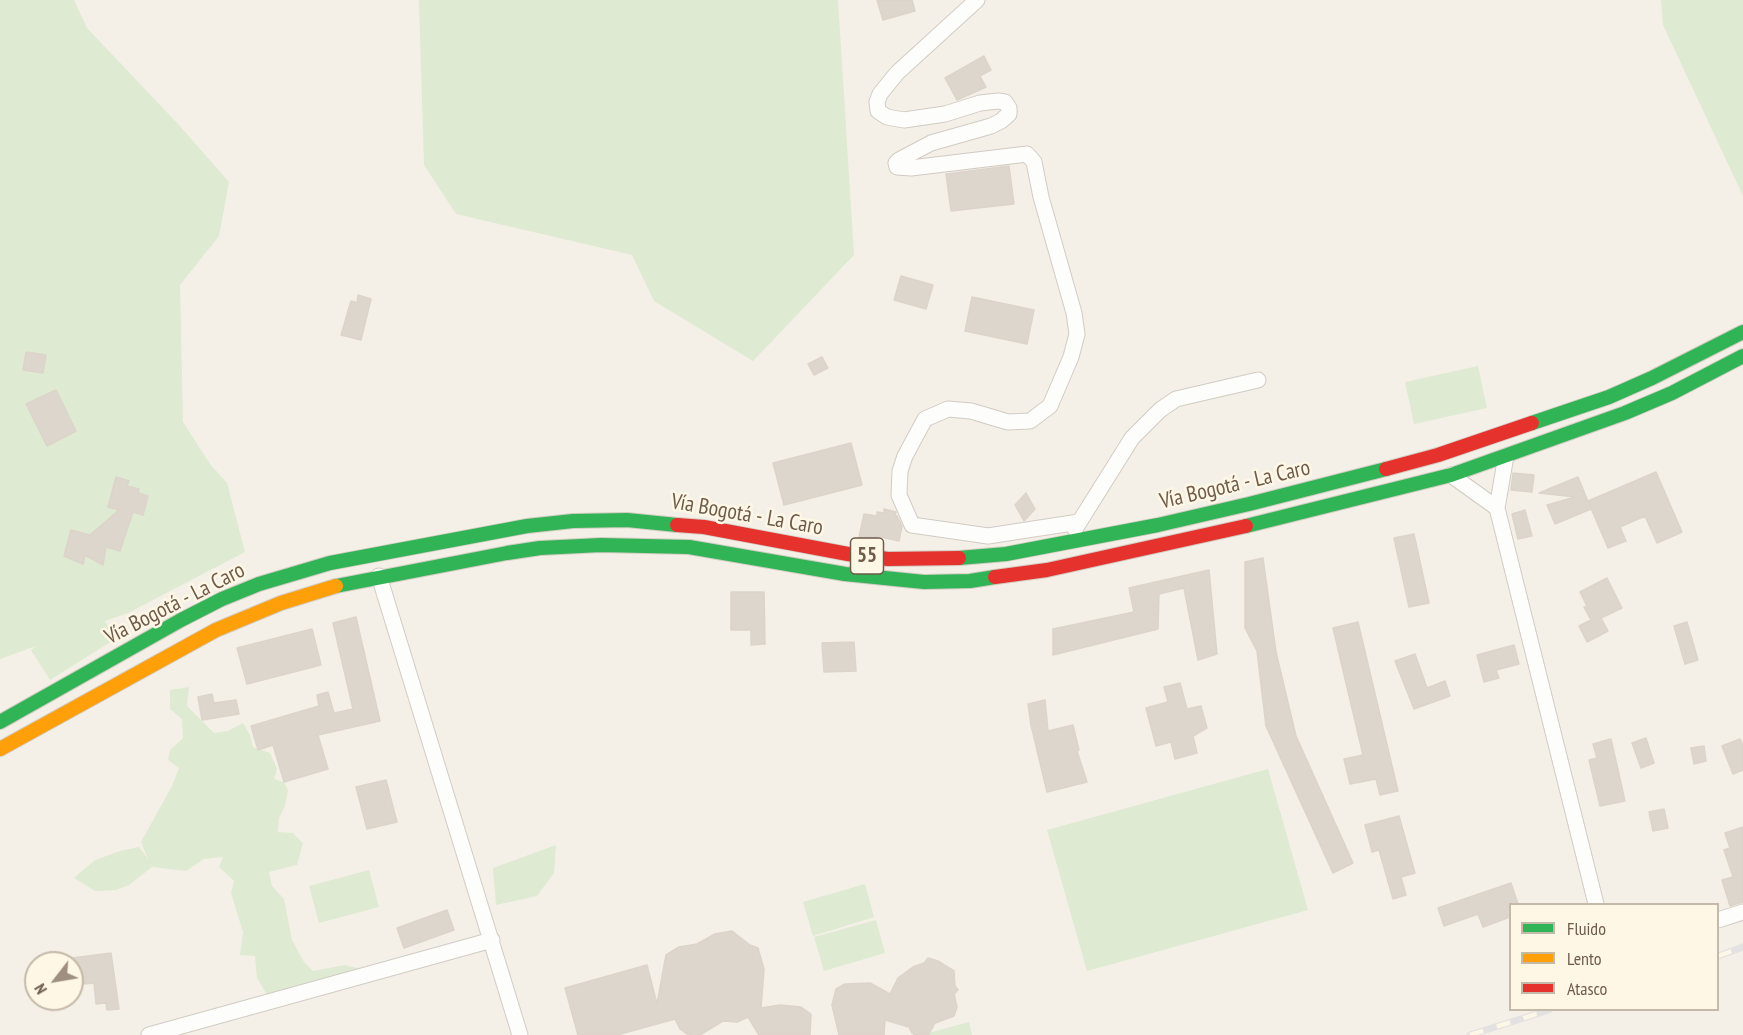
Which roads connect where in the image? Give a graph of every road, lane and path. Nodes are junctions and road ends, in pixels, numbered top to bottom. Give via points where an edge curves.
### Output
1 (977, 0) edge
2 (1743, 332) edge
3 (1743, 356) edge
4 (1258, 380) dead end
5 (1506, 456) junction
6 (1450, 475) junction
7 (1497, 508) junction
8 (1079, 522) junction
9 (1067, 542) junction
10 (379, 576) junction
11 (0, 722) edge
12 (0, 749) edge
13 (1596, 903) edge
14 (1743, 912) edge
15 (1719, 920) edge
16 (492, 940) junction
17 (149, 1035) edge
18 (520, 1035) edge

1 - 8 street via 897,73 880,94 878,111 904,120 945,114 980,103 1005,102 1009,114 1001,121 931,143 896,163 897,167 1027,154 1035,162 1077,334 1050,406 1030,421 1008,422 948,409 925,419 905,456 899,495 912,525 923,527 988,536
2 - 9 main road, Vía Bogotá - La Caro / 55 via 1609,397 1438,455 1259,502
3 - 5 main road, Vía Bogotá - La Caro / 55 via 1625,413
4 - 8 street via 1176,399 1160,410 1132,438
5 - 6 main road, Vía Bogotá - La Caro / 55
5 - 7 street
6 - 7 street
6 - 10 main road, Vía Bogotá - La Caro / 55 via 1280,519 1047,570 970,581 882,579 689,547 636,545 540,548
7 - 13 street
8 - 9 street
9 - 11 main road, Vía Bogotá - La Caro / 55 via 972,558 922,560 848,554 668,522 573,521 500,530 330,563 259,584 181,620
10 - 12 main road, Vía Bogotá - La Caro / 55 via 281,603 224,626
10 - 16 street
14 - 15 street
16 - 17 street
16 - 18 street

